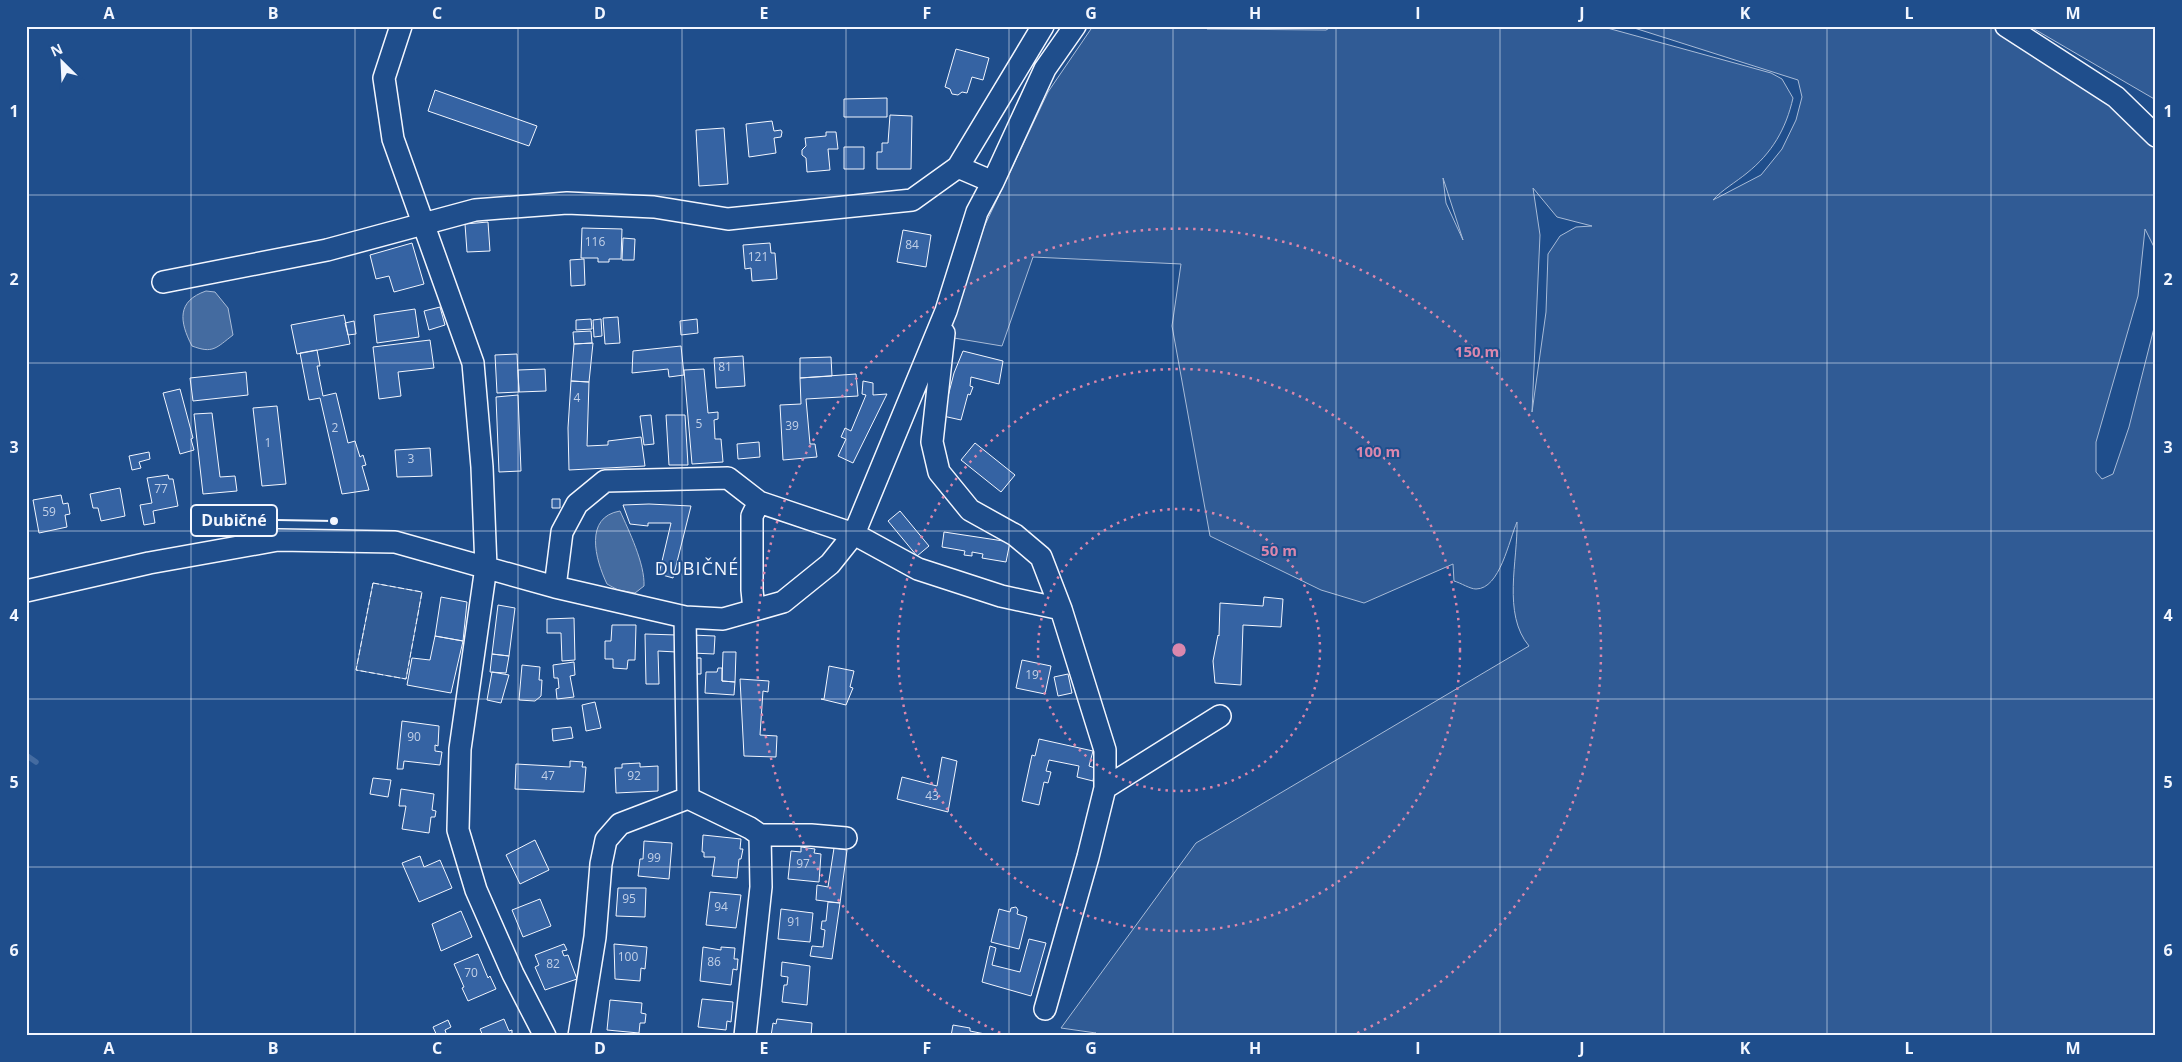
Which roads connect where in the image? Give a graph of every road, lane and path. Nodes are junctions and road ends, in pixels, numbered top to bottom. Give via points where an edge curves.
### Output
1 (401, 26) edge
2 (1043, 26) edge
3 (1075, 26) edge
4 (2006, 26) edge
5 (2156, 136) edge
6 (958, 167) junction
7 (993, 182) junction
8 (424, 222) junction
9 (163, 282) dead end
10 (946, 311) junction
11 (759, 502) junction
12 (854, 534) junction
13 (486, 567) junction
14 (555, 587) junction
15 (26, 591) edge
16 (1061, 609) junction
17 (754, 610) junction
18 (685, 617) junction
19 (1220, 716) dead end
20 (1105, 788) junction
21 (688, 798) junction
22 (760, 835) junction
23 (846, 838) dead end
24 (1045, 1009) dead end
25 (545, 1036) edge
26 (579, 1036) edge
27 (744, 1036) edge

1 - 8 street via 384,78 393,139
2 - 6 street
3 - 7 street via 1045,69
4 - 5 street via 2116,97
6 - 7 street
6 - 8 street via 912,200 801,212 728,219 654,207 567,203 475,210
7 - 10 street via 977,212
8 - 9 street via 327,250
8 - 13 street via 473,362
10 - 12 street
10 - 16 street via 932,442 939,472 970,510 1015,535 1041,557
11 - 12 street
11 - 14 street via 728,478 605,480 577,504 562,532
11 - 17 street via 752,516
12 - 16 street via 918,569 1001,596
12 - 17 street via 830,564 783,602
13 - 14 street
13 - 15 street via 395,542 278,540 149,563
13 - 25 street via 460,749 458,830 476,890
14 - 18 street
16 - 20 street via 1104,750
17 - 18 street via 723,619
18 - 21 street
19 - 20 street
20 - 24 street
21 - 22 street
21 - 26 street via 620,824 606,840
22 - 23 street
22 - 27 street via 761,886

